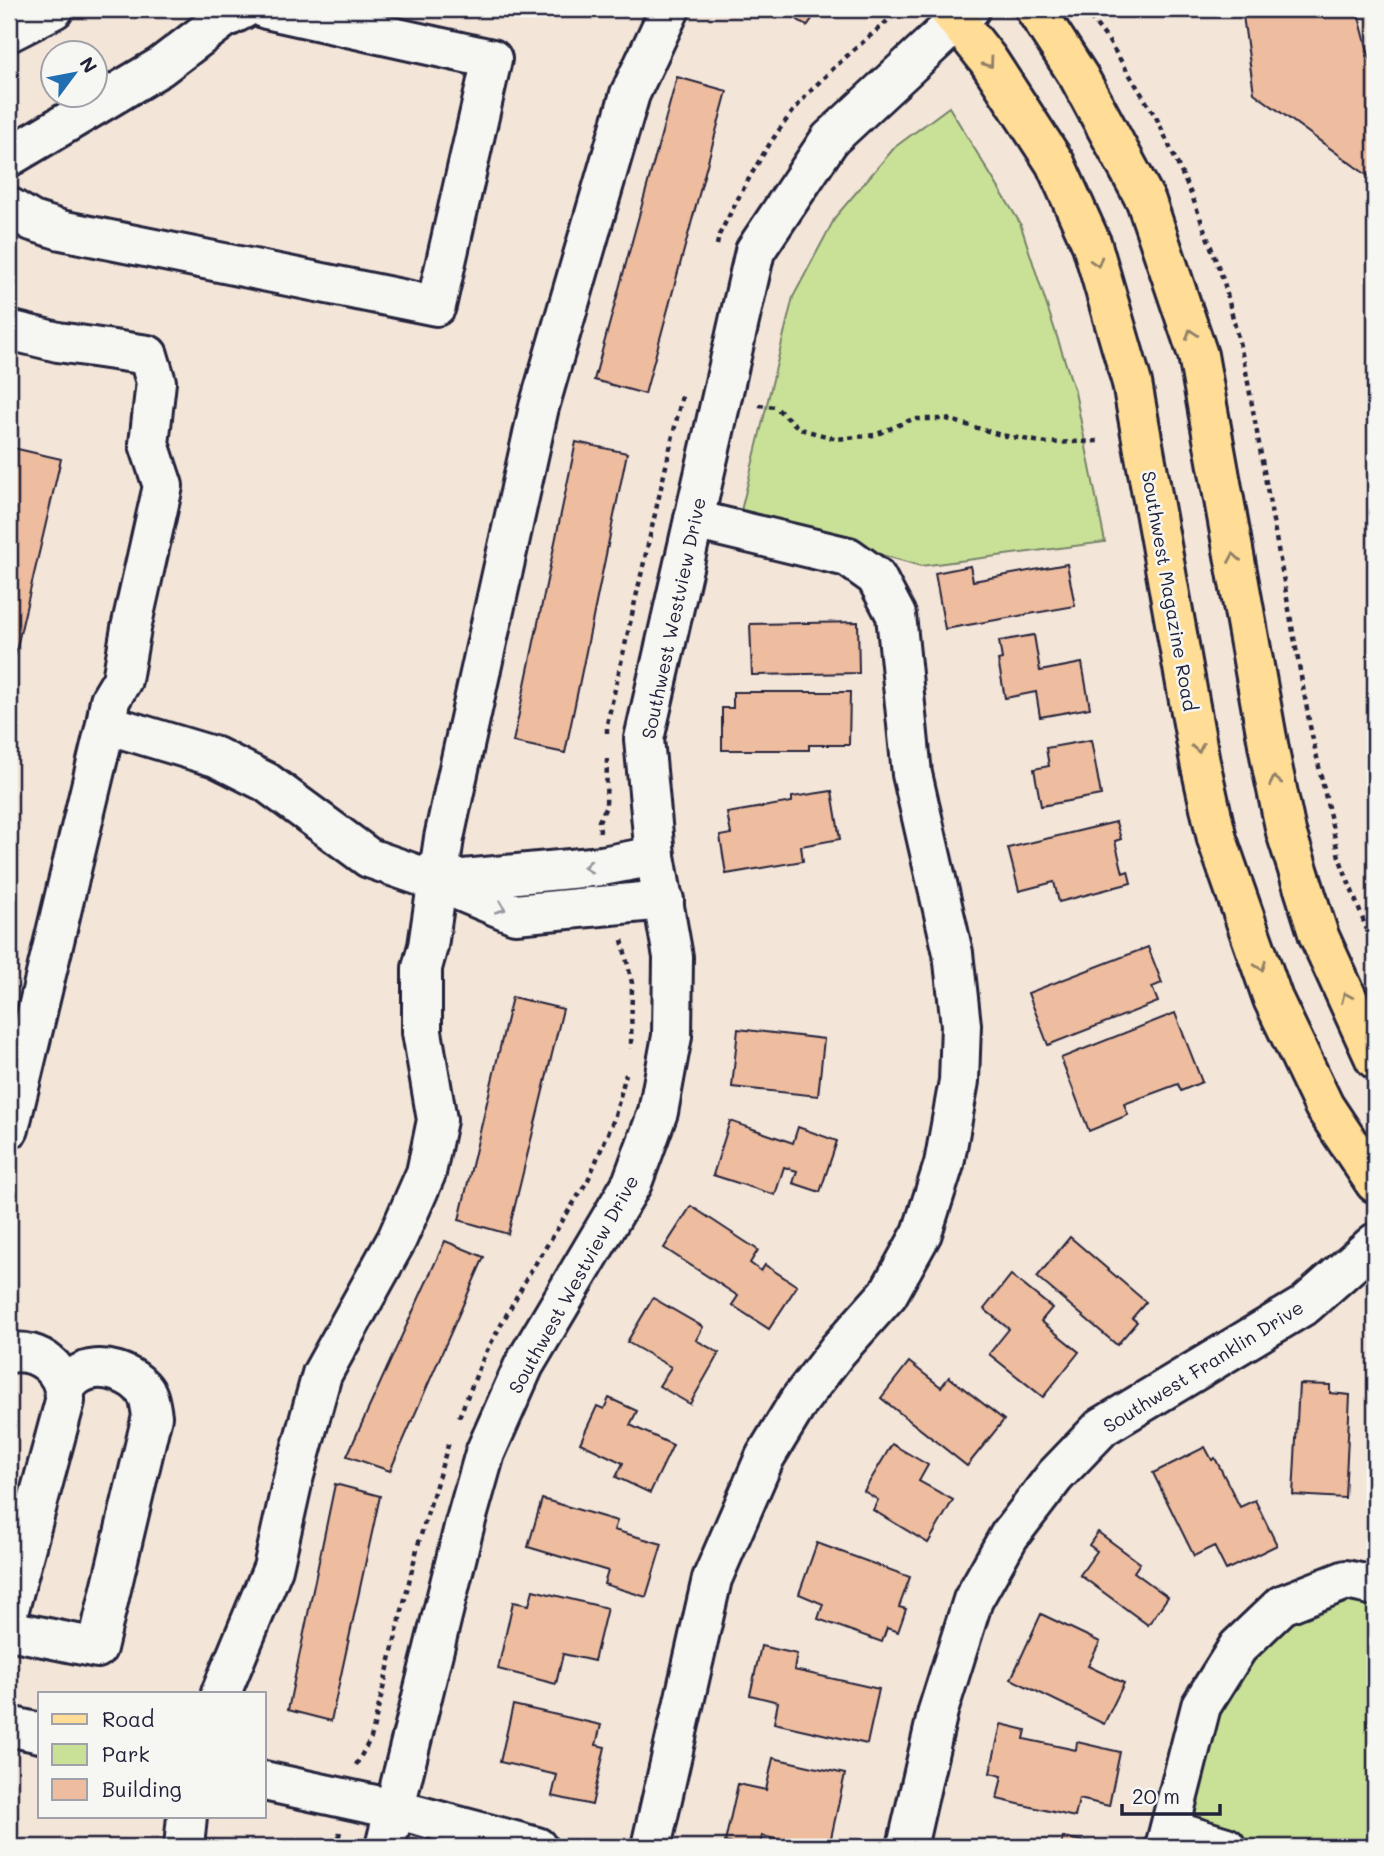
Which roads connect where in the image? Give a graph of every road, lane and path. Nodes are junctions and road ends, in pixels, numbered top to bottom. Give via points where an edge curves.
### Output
1 (54, 9) edge
2 (243, 9) edge
3 (266, 9) edge
4 (670, 9) edge
5 (1035, 9) edge
6 (958, 13) edge
7 (9, 32) edge
8 (9, 157) edge
9 (9, 207) edge
10 (9, 330) edge
11 (759, 405) dead end
12 (1101, 441) dead end
13 (694, 520) junction
14 (106, 724) junction
15 (655, 856) junction
16 (438, 882) junction
17 (664, 900) junction
18 (1375, 1059) edge
19 (9, 1129) edge
20 (1375, 1183) edge
21 (1375, 1243) edge
22 (9, 1353) edge
23 (66, 1387) junction
24 (1375, 1586) edge
25 (9, 1609) edge
26 (9, 1630) edge
27 (221, 1692) edge
28 (9, 1726) edge
29 (38, 1733) edge
30 (266, 1782) edge
31 (394, 1809) junction
32 (187, 1818) edge
33 (338, 1839) dead end
34 (1168, 1839) edge
35 (184, 1847) edge
36 (339, 1847) edge
37 (385, 1847) edge
38 (537, 1847) edge
39 (651, 1847) edge
40 (907, 1847) edge
41 (1226, 1847) edge

1 - 7 street
2 - 8 street via 160,67
3 - 9 street via 492,59 436,306 61,230
4 - 16 street via 629,93 539,407
18 -> 5 main road via 1319,936 1286,832 1198,355 1146,201 1079,77
6 - 13 street, Southwest Westview Drive via 830,139 755,251
6 -> 20 main road, Southwest Magazine Road via 1055,163 1092,245 1132,383 1217,839 1273,999 1324,1106
10 - 14 street via 148,355 156,382 149,444 163,486 122,680 110,700
11 - 12 path via 775,407 800,429 836,439 875,435 913,419 947,419 1046,443
13 - 15 street, Southwest Westview Drive via 644,739
13 - 39 street via 848,557 876,577 896,615 912,774 953,953 961,1025 959,1081 944,1164 922,1233 888,1294 799,1401 765,1457 712,1579
14 - 16 street via 216,757 266,782 369,858
14 - 19 street
15 -> 16 street via 602,866
15 - 17 street, Southwest Westview Drive
16 -> 17 street via 515,914
16 - 27 street via 422,968 422,1032 437,1120 426,1173 397,1240 322,1374 273,1568
17 - 31 street, Southwest Westview Drive via 673,957 672,1035 658,1112 632,1183 524,1365 485,1453
21 - 40 street, Southwest Franklin Drive via 1305,1305 1102,1427 1055,1476 1009,1536 974,1600 939,1711
22 - 23 street via 25,1352 42,1359 57,1370
23 - 25 street
23 - 26 street via 79,1374 115,1370 148,1395 149,1429 97,1648
24 - 34 street via 1346,1580 1282,1605 1238,1647 1201,1706
28 - 29 street
30 - 31 street
31 - 37 street, Southwest Westview Drive
31 - 38 street
32 - 35 street
33 - 36 path
34 - 41 street

